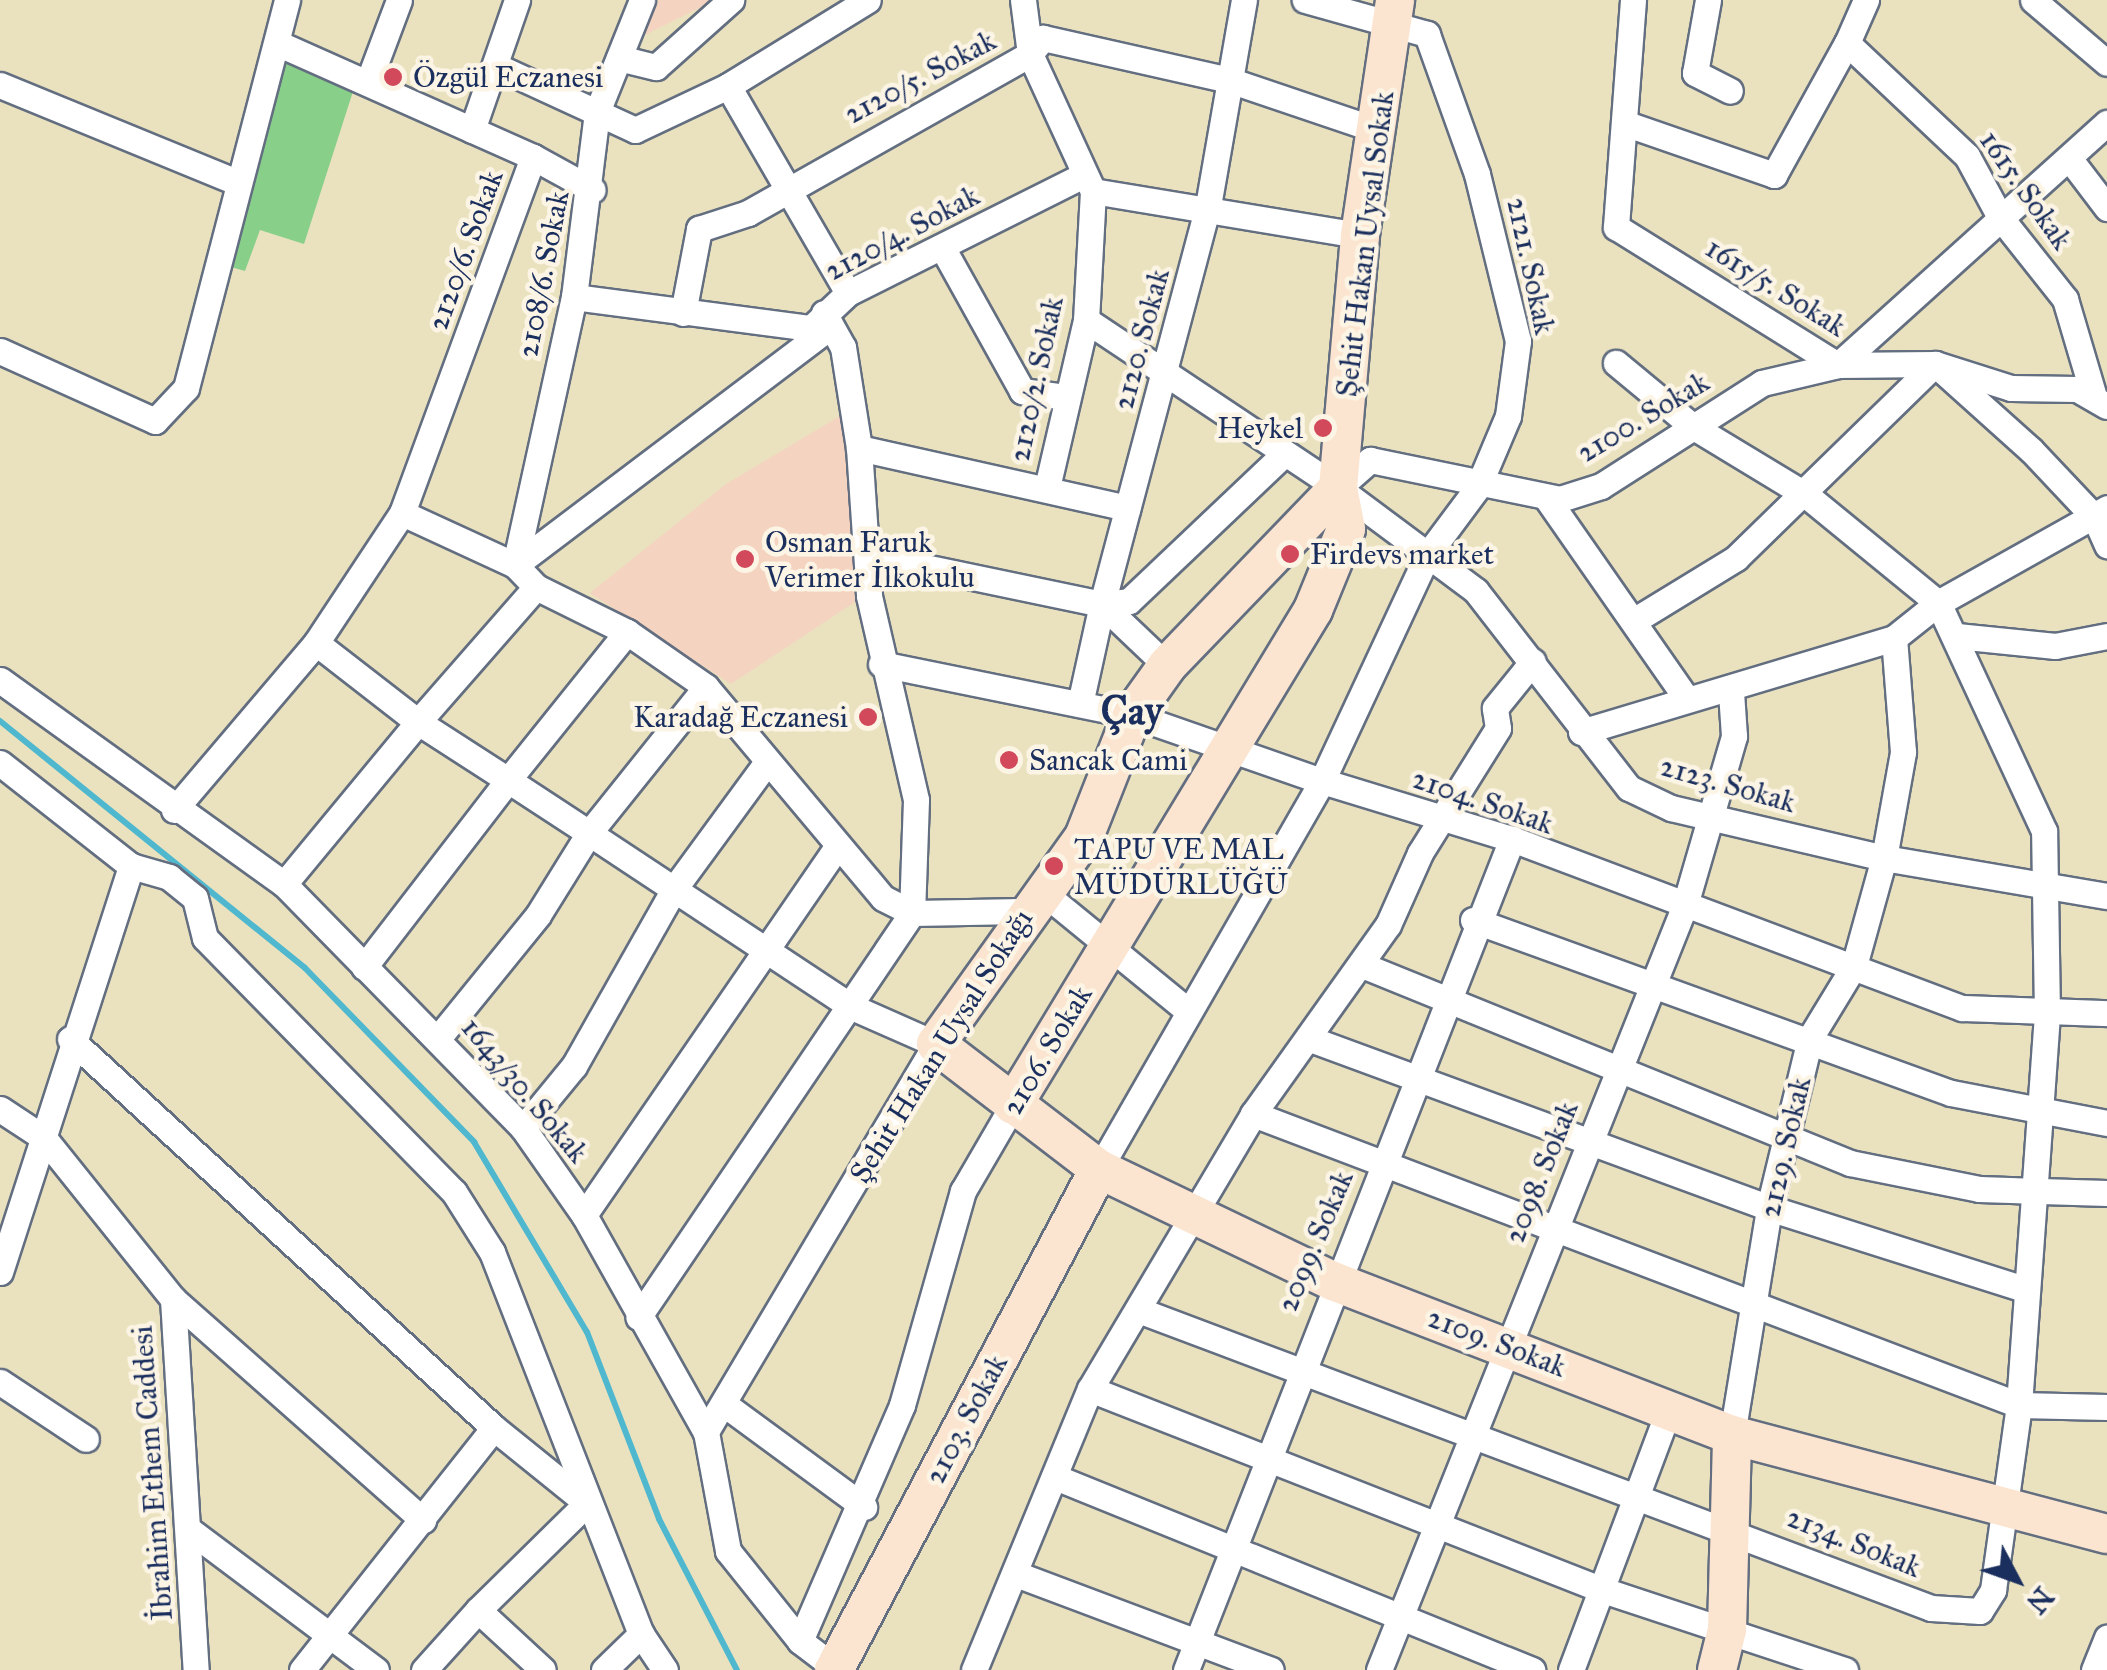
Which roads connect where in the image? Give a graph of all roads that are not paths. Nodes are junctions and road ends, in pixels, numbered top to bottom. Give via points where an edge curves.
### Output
1 (287, 0) edge
2 (399, 0) edge
3 (517, 0) edge
4 (642, 0) edge
5 (731, 0) edge
6 (868, 0) edge
7 (1023, 0) edge
8 (1244, 0) edge
9 (1305, 0) edge
10 (1633, 0) edge
11 (1708, 0) edge
12 (1866, 0) edge
13 (2033, 0) edge
14 (1394, 14) edge
15 (276, 43) junction
16 (1847, 43) junction
17 (1030, 54) junction
18 (619, 58) junction
19 (2107, 64) edge
20 (496, 66) junction
21 (369, 80) junction
22 (1229, 80) junction
23 (0, 85) edge
24 (728, 86) junction
25 (1730, 91) dead end
26 (597, 112) junction
27 (1624, 123) junction
28 (2107, 123) edge
29 (472, 130) junction
30 (1376, 130) junction
31 (533, 158) junction
32 (2072, 162) junction
33 (237, 182) junction
34 (1088, 183) junction
35 (786, 186) junction
36 (593, 190) junction
37 (1208, 206) junction
38 (2107, 208) edge
39 (2000, 218) junction
40 (1360, 235) junction
41 (942, 247) junction
42 (848, 293) junction
43 (574, 297) junction
44 (683, 313) junction
45 (1086, 320) junction
46 (826, 321) junction
47 (0, 351) edge
48 (1616, 363) dead end
49 (1935, 364) junction
50 (1838, 365) junction
51 (1168, 370) junction
52 (1064, 397) junction
53 (2100, 401) edge
54 (1692, 426) junction
55 (859, 448) junction
56 (1283, 455) junction
57 (1047, 487) junction
58 (1478, 487) junction
59 (1338, 488) junction
60 (1806, 496) junction
61 (1548, 500) junction
62 (1127, 508) junction
63 (402, 513) junction
64 (2101, 513) edge
65 (2107, 544) edge
66 (1428, 554) junction
67 (866, 555) junction
68 (514, 565) junction
69 (536, 587) junction
70 (1938, 603) junction
71 (1102, 604) junction
72 (1635, 620) junction
73 (627, 632) junction
74 (1957, 636) junction
75 (2107, 636) edge
76 (1894, 638) junction
77 (316, 644) junction
78 (1533, 661) junction
79 (881, 664) junction
80 (1167, 666) junction
81 (0, 680) edge
82 (706, 688) junction
83 (1731, 692) junction
84 (1687, 699) junction
85 (1080, 704) junction
86 (1132, 716) junction
87 (418, 722) junction
88 (1581, 732) junction
89 (1230, 752) junction
90 (0, 762) edge
91 (767, 762) junction
92 (508, 780) junction
93 (1322, 781) junction
94 (174, 810) junction
95 (1448, 817) junction
96 (1715, 817) junction
97 (589, 834) junction
98 (1512, 840) junction
99 (838, 846) junction
100 (1884, 858) junction
101 (131, 866) junction
102 (284, 884) junction
103 (2047, 888) junction
104 (674, 889) junction
105 (2107, 896) edge
106 (1031, 900) junction
107 (1684, 905) junction
108 (912, 913) junction
109 (1473, 920) junction
110 (766, 949) junction
111 (1106, 951) junction
112 (1362, 964) junction
113 (1854, 966) junction
114 (364, 967) junction
115 (1649, 977) junction
116 (1446, 998) junction
117 (852, 1007) junction
118 (1187, 1010) junction
119 (2107, 1013) edge
120 (2047, 1015) junction
121 (439, 1037) junction
122 (70, 1038) junction
123 (1810, 1038) junction
124 (1313, 1040) junction
125 (936, 1044) junction
126 (1620, 1064) junction
127 (1414, 1078) junction
128 (1013, 1105) junction
129 (0, 1110) edge
130 (1253, 1114) junction
131 (2036, 1116) junction
132 (2107, 1122) edge
133 (524, 1128) junction
134 (44, 1138) junction
135 (1790, 1139) junction
136 (1589, 1142) junction
137 (1381, 1168) junction
138 (1099, 1169) junction
139 (2035, 1191) junction
140 (2107, 1193) edge
141 (1769, 1208) junction
142 (584, 1215) junction
143 (1194, 1216) junction
144 (1552, 1233) junction
145 (2, 1261) edge
146 (1333, 1282) junction
147 (2024, 1289) junction
148 (173, 1299) junction
149 (1753, 1307) junction
150 (1141, 1311) junction
151 (638, 1317) junction
152 (1506, 1343) junction
153 (1296, 1370) junction
154 (0, 1382) edge
155 (1090, 1389) junction
156 (724, 1404) junction
157 (2018, 1405) junction
158 (2107, 1407) edge
159 (1668, 1412) junction
160 (494, 1428) junction
161 (706, 1432) junction
162 (1470, 1432) junction
163 (1732, 1435) junction
164 (86, 1439) dead end
165 (1268, 1456) junction
166 (1056, 1477) junction
167 (1635, 1496) junction
168 (587, 1503) junction
169 (864, 1506) junction
170 (2008, 1509) junction
171 (423, 1520) junction
172 (1436, 1526) junction
173 (188, 1528) junction
174 (1732, 1528) junction
175 (2107, 1534) edge
176 (1233, 1550) junction
177 (1016, 1574) junction
178 (1604, 1590) junction
179 (478, 1610) junction
180 (1402, 1616) junction
181 (1726, 1630) junction
182 (641, 1634) junction
183 (332, 1636) junction
184 (2107, 1637) edge
185 (1198, 1640) junction
186 (800, 1641) junction
187 (981, 1668) edge
188 (835, 1669) edge
189 (196, 1670) edge
190 (302, 1670) edge
191 (376, 1670) edge
192 (424, 1670) edge
193 (542, 1670) edge
194 (604, 1670) edge
195 (665, 1670) edge
196 (1186, 1670) edge
197 (1271, 1670) edge
198 (1379, 1670) edge
199 (1532, 1670) edge
200 (1570, 1670) edge
201 (1717, 1670) edge
202 (1845, 1670) edge
203 (2094, 1670) edge

1 - 15 street
2 - 21 street
3 - 20 street
4 - 18 street, 2108/6. Sokak
5 - 18 street via 656,67
6 - 24 street
7 - 17 street, 2120/2. Sokak
8 - 22 street, 2120. Sokak
9 - 14 street, 2121. Sokak
10 - 27 street, 1615/5. Sokak
11 - 25 street via 1694,73
12 - 16 street
13 - 19 street
14 - 30 main road, Şehit Hakan Uysal Sokak
14 - 58 street, 2121. Sokak via 1427,34 1477,174 1518,341 1508,416
15 - 21 street, 2120/6. Sokak
15 - 33 street
16 - 27 street via 1774,176
16 - 39 street, 1615. Sokak via 1968,156
17 - 22 street, 2120/5. Sokak via 1044,38
17 - 34 street, 2120/2. Sokak
17 - 35 street, 2120/5. Sokak
18 - 26 street, 2108/6. Sokak
20 - 26 street
20 - 29 street
21 - 29 street, 2120/6. Sokak
22 - 30 street, 2120/5. Sokak
22 - 37 street, 2120. Sokak
23 - 33 street
24 - 26 street via 635,130
24 - 35 street
26 - 36 street, 2108/6. Sokak
27 - 50 street, 1615/5. Sokak via 1616,227
28 - 32 street, 1615/5. Sokak
29 - 31 street, 2120/6. Sokak
30 - 40 main road, Şehit Hakan Uysal Sokak
31 - 36 street
31 - 63 street, 2120/6. Sokak
32 - 38 street
32 - 39 street, 1615/5. Sokak
33 - 47 street via 186,388 155,421
34 - 37 street
34 - 41 street, 2120/4. Sokak
34 - 45 street, 2120/2. Sokak
35 - 42 street
35 - 44 street, 2120/5. Sokak via 748,214 699,228
36 - 43 street, 2108/6. Sokak
37 - 40 street
37 - 51 street, 2120. Sokak
39 - 50 street, 1615/5. Sokak via 1898,320
39 - 53 street, 1615. Sokak via 2065,299
40 - 59 main road, Şehit Hakan Uysal Sokak
41 - 42 street, 2120/4. Sokak
41 - 52 street via 1022,392
42 - 46 street, 2120/4. Sokak
43 - 44 street, 2120/4. Sokak
43 - 68 street, 2108/6. Sokak
44 - 46 street, 2120/4. Sokak via 811,328
45 - 51 street
45 - 52 street, 2120/2. Sokak
46 - 55 street via 842,348
46 - 68 street
48 - 54 street
49 - 50 street, 2100. Sokak
49 - 53 street, 2100. Sokak via 2011,388
49 - 60 street
49 - 64 street
50 - 54 street, 2100. Sokak via 1762,383
51 - 56 street
51 - 62 street, 2120. Sokak
52 - 57 street, 2120/2. Sokak
54 - 60 street
54 - 61 street, 2100. Sokak via 1601,486
55 - 57 street
55 - 67 street
56 - 59 street
56 - 71 street via 1129,601
57 - 62 street
58 - 59 street, 2100. Sokak via 1370,460
58 - 61 street, 2100. Sokak
58 - 66 street, 2121. Sokak
59 - 66 street, 2123. Sokak
59 - 80 main road, Şehit Hakan Uysal Sokağı
59 - 89 main road, 2106. Sokak via 1346,530 1313,610
60 - 70 street
60 - 72 street via 1736,558
61 - 72 street
62 - 71 street, 2120. Sokak
63 - 68 street
63 - 77 street, 2120/6. Sokak
64 - 65 street
64 - 70 street
66 - 78 street, 2123. Sokak via 1476,591
66 - 93 street, 2121. Sokak
67 - 71 street
67 - 79 street
68 - 69 street
69 - 73 street
69 - 87 street
70 - 74 street, 2134. Sokak
70 - 76 street
71 - 80 street
71 - 85 street, 2120. Sokak
72 - 84 street
73 - 82 street
73 - 92 street
74 - 75 street via 2055,646
74 - 103 street, 2134. Sokak via 2044,831
76 - 83 street
76 - 100 street, 2129. Sokak via 1903,752
77 - 87 street
77 - 94 street, 2120/6. Sokak
78 - 88 street, 2123. Sokak
78 - 95 street via 1496,708 1498,728
79 - 85 street, 2104. Sokak
79 - 108 street via 916,800
80 - 86 main road, Şehit Hakan Uysal Sokağı
81 - 94 street, 1643/30. Sokak
82 - 91 street
82 - 97 street
83 - 84 street
83 - 96 street, 2098. Sokak via 1734,736
84 - 88 street
85 - 86 street, 2104. Sokak
86 - 89 street, 2104. Sokak
86 - 106 main road, Şehit Hakan Uysal Sokağı via 1084,837
87 - 92 street
87 - 102 street
88 - 96 street, 2123. Sokak via 1629,788
89 - 93 street, 2104. Sokak
89 - 111 main road, 2106. Sokak
90 - 101 street
91 - 99 street
91 - 104 street
92 - 97 street
92 - 114 street
93 - 95 street, 2104. Sokak
93 - 118 street
94 - 102 street, 1643/30. Sokak
95 - 98 street, 2104. Sokak
95 - 112 street
96 - 100 street, 2123. Sokak
96 - 107 street, 2098. Sokak
97 - 104 street
97 - 121 street via 538,915
98 - 107 street, 2104. Sokak
98 - 109 street, 2099. Sokak
99 - 108 street via 883,898
99 - 110 street
100 - 103 street, 2123. Sokak
100 - 113 street, 2129. Sokak
101 - 122 street
101 - 168 street via 169,877 195,898 205,938 454,1192 492,1252
102 - 114 street, 1643/30. Sokak
103 - 105 street, 2123. Sokak
103 - 120 street, 2134. Sokak
104 - 110 street
104 - 133 street via 574,1066
106 - 108 street
106 - 111 street
106 - 125 main road, Şehit Hakan Uysal Sokağı
107 - 113 street, 2104. Sokak
107 - 115 street, 2098. Sokak
108 - 117 street
109 - 115 street
109 - 116 street, 2099. Sokak
110 - 117 street
110 - 142 street
111 - 118 street
111 - 128 main road, 2106. Sokak
112 - 116 street
112 - 124 street
113 - 120 street, 2104. Sokak via 1962,1008
113 - 123 street, 2129. Sokak
114 - 121 street, 1643/30. Sokak
115 - 123 street
115 - 126 street, 2098. Sokak
116 - 126 street
116 - 127 street, 2099. Sokak
117 - 125 street
117 - 151 street
118 - 138 street
119 - 120 street, 2104. Sokak
120 - 131 street, 2134. Sokak
121 - 133 street, 1643/30. Sokak
122 - 134 street
122 - 160 street
123 - 131 street
123 - 135 street, 2129. Sokak
124 - 127 street
124 - 130 street
125 - 128 main road, 2109. Sokak
125 - 156 street, Şehit Hakan Uysal Sokağı
126 - 135 street
126 - 136 street, 2098. Sokak
127 - 136 street
127 - 137 street, 2099. Sokak
128 - 138 main road, 2109. Sokak
128 - 169 street, 2106. Sokak via 963,1192 928,1325
129 - 134 street, İbrahim Ethem Caddesi
130 - 137 street
130 - 143 street
131 - 132 street
131 - 139 street, 2134. Sokak
133 - 142 street, 1643/30. Sokak
134 - 145 street
134 - 148 street, İbrahim Ethem Caddesi
135 - 139 street via 1911,1178
135 - 141 street, 2129. Sokak
136 - 141 street
136 - 144 street, 2098. Sokak
137 - 144 street
137 - 146 street, 2099. Sokak
138 - 143 main road, 2109. Sokak
138 - 188 main road, 2103. Sokak
139 - 140 street
139 - 147 street, 2134. Sokak
141 - 147 street
141 - 149 street, 2129. Sokak
142 - 151 street, 1643/30. Sokak
143 - 146 main road, 2109. Sokak
143 - 150 street
144 - 149 street
144 - 152 street, 2098. Sokak
146 - 152 main road, 2109. Sokak
146 - 153 street, 2099. Sokak
147 - 157 street, 2134. Sokak
148 - 171 street
148 - 173 street, İbrahim Ethem Caddesi
149 - 157 street
149 - 163 street, 2129. Sokak
150 - 153 street, 2134. Sokak
150 - 155 street
151 - 161 street, 1643/30. Sokak
152 - 159 main road, 2109. Sokak
152 - 162 street, 2098. Sokak
153 - 162 street, 2134. Sokak
153 - 165 street, 2099. Sokak
154 - 164 street
155 - 165 street
155 - 166 street
156 - 161 street, Şehit Hakan Uysal Sokağı
156 - 169 street
157 - 158 street
157 - 170 street, 2134. Sokak
159 - 163 main road, 2109. Sokak
159 - 167 street
160 - 168 street
160 - 171 street
161 - 186 street, 1643/30. Sokak via 728,1552
162 - 167 street, 2134. Sokak
162 - 172 street, 2098. Sokak
163 - 170 main road, 2109. Sokak
163 - 174 main road, 2129. Sokak
165 - 172 street
165 - 176 street, 2099. Sokak
166 - 176 street
166 - 177 street
167 - 174 street, 2134. Sokak
167 - 178 street
168 - 179 street
168 - 182 street
169 - 186 street, 2106. Sokak
170 - 174 street, 2134. Sokak via 1993,1590 1980,1612 1931,1608
170 - 175 main road, 2109. Sokak
171 - 183 street
172 - 178 street
172 - 180 street, 2098. Sokak
173 - 183 street
173 - 189 street, İbrahim Ethem Caddesi
174 - 181 main road, 2129. Sokak
176 - 180 street
176 - 185 street, 2099. Sokak
177 - 185 street
177 - 187 street
178 - 181 street
178 - 200 street
179 - 192 street
179 - 193 street
180 - 198 street, 2098. Sokak
180 - 199 street
181 - 201 main road, 2129. Sokak
181 - 202 street
182 - 194 street
182 - 195 street
183 - 190 street
183 - 191 street
184 - 203 street
185 - 196 street, 2099. Sokak
185 - 197 street
186 - 188 street, 1643/30. Sokak

